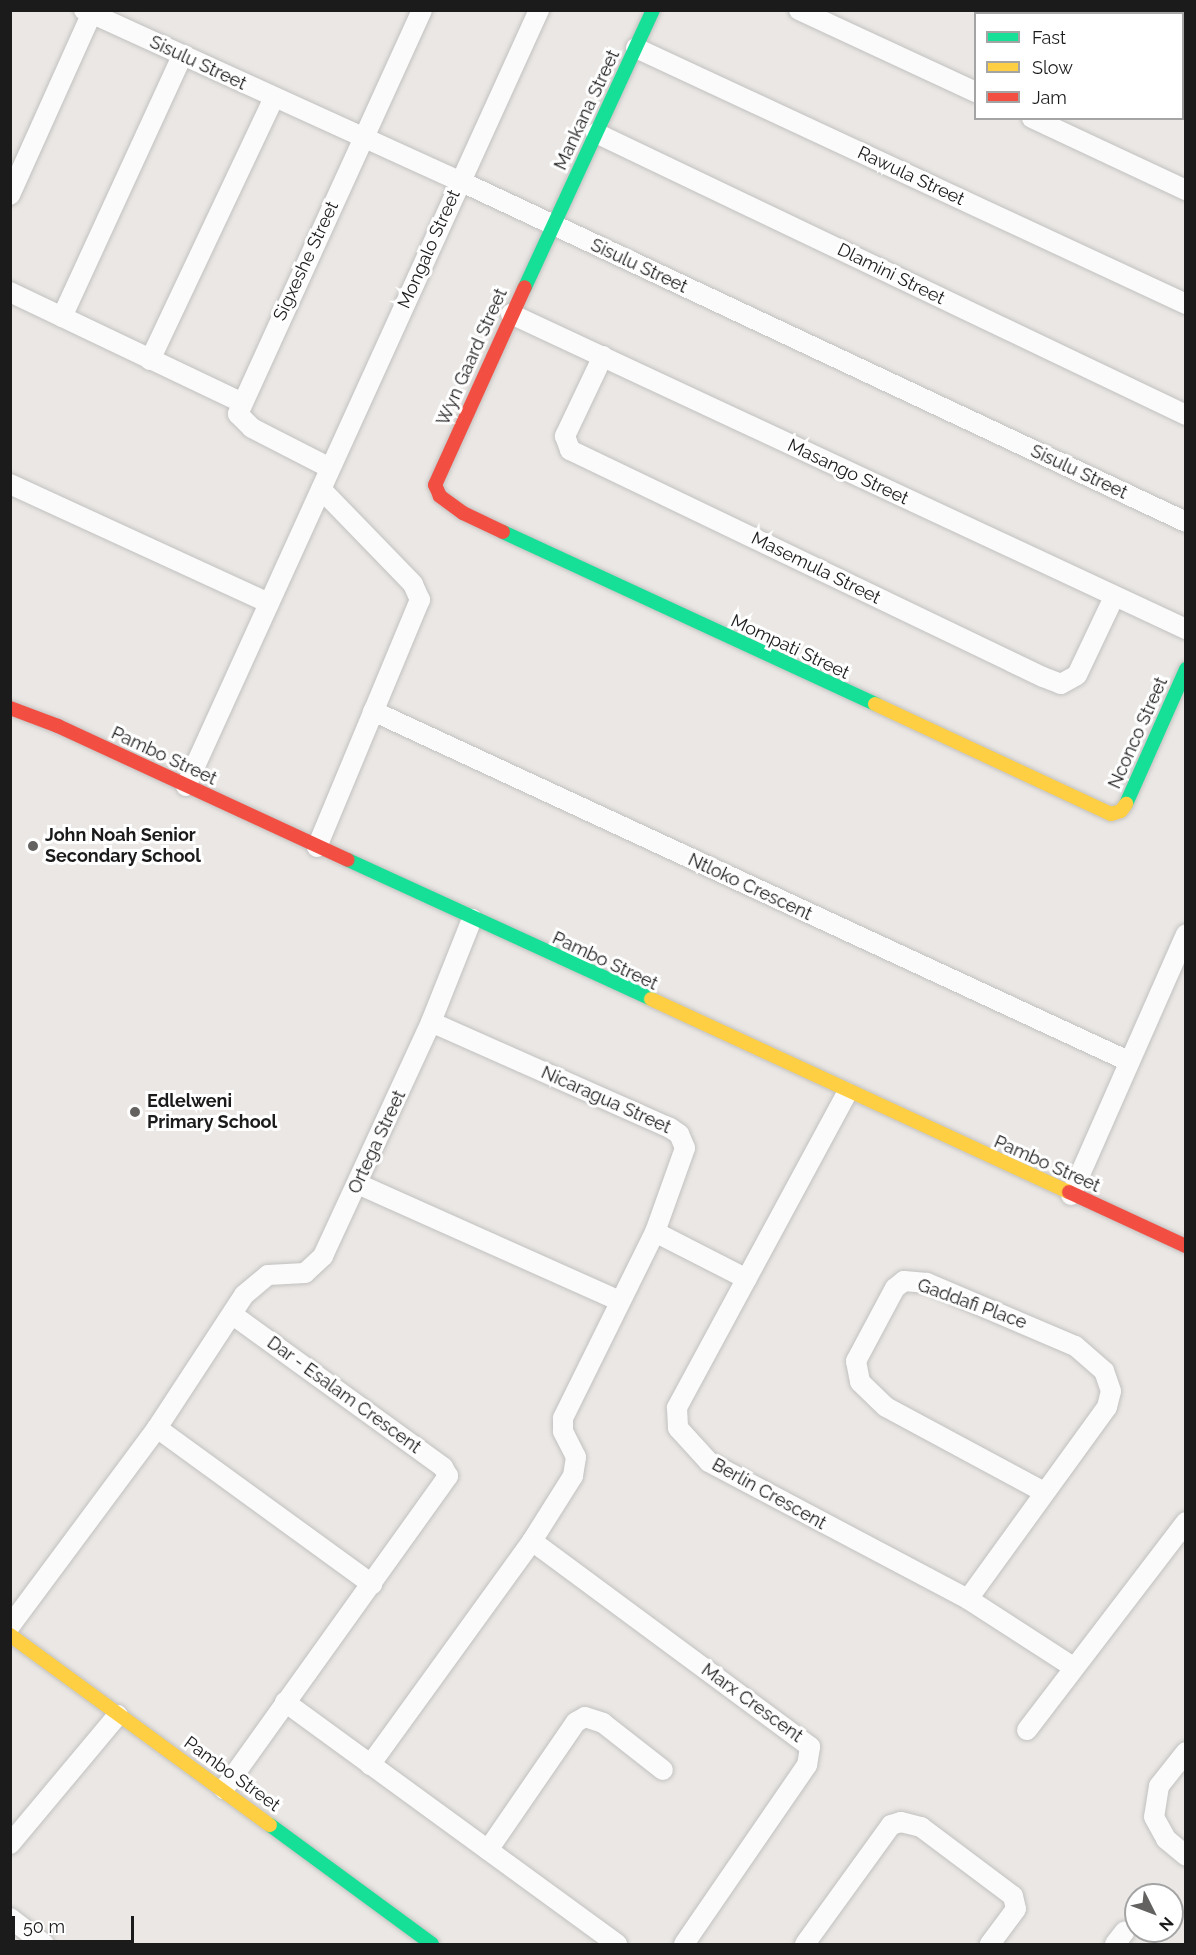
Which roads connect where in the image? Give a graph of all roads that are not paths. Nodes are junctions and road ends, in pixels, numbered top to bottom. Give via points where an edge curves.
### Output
1 (422, 10) edge
2 (539, 10) edge
3 (653, 10) edge
4 (799, 10) edge
5 (1035, 10) edge
6 (90, 12) edge
7 (1044, 12) edge
8 (636, 48) junction
9 (182, 56) junction
10 (974, 92) edge
11 (274, 98) junction
12 (1036, 120) edge
13 (596, 133) junction
14 (363, 139) junction
15 (460, 181) junction
16 (1185, 190) edge
17 (10, 195) edge
18 (553, 226) junction
19 (10, 292) edge
20 (1185, 304) edge
21 (511, 314) junction
22 (62, 317) junction
23 (603, 356) junction
24 (150, 360) junction
25 (241, 402) junction
26 (1185, 415) edge
27 (330, 468) junction
28 (10, 484) edge
29 (321, 489) junction
30 (447, 502) joint
31 (1185, 522) edge
32 (1114, 597) junction
33 (269, 603) junction
34 (1185, 629) edge
35 (1185, 669) edge
36 (10, 708) edge
37 (373, 711) junction
38 (186, 786) junction
39 (1121, 811) joint
40 (317, 847) junction
41 (472, 919) junction
42 (1185, 934) edge
43 (431, 1022) junction
44 (1128, 1061) junction
45 (847, 1093) junction
46 (358, 1184) junction
47 (1071, 1195) junction
48 (655, 1232) junction
49 (1185, 1246) edge
50 (747, 1279) junction
51 (620, 1301) junction
52 (232, 1315) junction
53 (157, 1428) junction
54 (1042, 1491) junction
55 (1185, 1522) edge
56 (532, 1541) junction
57 (372, 1584) junction
58 (968, 1599) junction
59 (10, 1626) edge
60 (10, 1635) edge
61 (1073, 1667) junction
62 (285, 1702) junction
63 (118, 1715) junction
64 (1027, 1730) dead end
65 (1185, 1752) edge
66 (370, 1765) junction
67 (663, 1770) dead end
68 (224, 1789) junction
69 (10, 1844) edge
70 (488, 1850) junction
71 (1185, 1856) edge
72 (10, 1918) edge
73 (44, 1944) edge
74 (432, 1944) edge
75 (617, 1944) edge
76 (684, 1944) edge
77 (805, 1944) edge
78 (990, 1944) edge

1 - 14 street, Sigxeshe Street
2 - 15 street, Mongalo Street
3 - 8 street, Mankana Street
4 - 10 street
5 - 7 street
6 - 9 street, Sisulu Street
6 - 17 street
8 - 13 street, Mankana Street
8 - 20 street, Rawula Street
9 - 11 street, Sisulu Street
9 - 22 street
11 - 14 street, Sisulu Street
11 - 24 street
12 - 16 street
13 - 18 street, Mankana Street
13 - 26 street, Dlamini Street
14 - 15 street, Sisulu Street
14 - 25 street, Sigxeshe Street
15 - 18 street, Sisulu Street
15 - 27 street, Mongalo Street
18 - 21 street, Wyn Gaard Street
18 - 31 street, Sisulu Street
19 - 22 street
21 - 23 street, Masango Street
21 - 30 street, Wyn Gaard Street via 435,484
22 - 24 street
23 - 32 street, Masango Street
23 - 32 street, Masemula Street via 565,436 570,450 1043,677 1061,684 1077,675
24 - 25 street
25 - 27 street via 238,414 242,421
27 - 29 street, Mongalo Street
28 - 33 street
29 - 33 street, Mongalo Street
29 - 37 street via 413,584 418,594 419,604
30 - 39 street, Mompati Street via 1093,809 1111,814
32 - 34 street, Masango Street
33 - 38 street, Mongalo Street
35 - 39 street, Nconco Street
36 - 38 street, Pambo Street
37 - 40 street
37 - 44 street, Ntloko Crescent
38 - 40 street, Pambo Street
40 - 41 street, Pambo Street
41 - 43 street, Ortega Street
41 - 45 street, Pambo Street
42 - 44 street
43 - 46 street, Ortega Street
43 - 48 street, Nicaragua Street via 679,1134 685,1148 683,1158
44 - 47 street
45 - 47 street, Pambo Street
45 - 50 street, Berlin Crescent
46 - 51 street
46 - 52 street, Ortega Street via 323,1256 311,1269 258,1280
47 - 49 street, Pambo Street
48 - 50 street
48 - 51 street, Nicaragua Street
50 - 58 street, Berlin Crescent via 677,1408 681,1436 708,1462
51 - 56 street, Nicaragua Street via 563,1418 576,1470
52 - 53 street
52 - 57 street, Dar - Esalam Crescent via 447,1471 448,1481
53 - 57 street
53 - 59 street
54 - 54 street, Gaddafi Place via 1107,1407 1111,1391 1104,1371 1075,1346 1014,1317 927,1283 904,1281 895,1288 856,1361 860,1382 886,1407
54 - 58 street, Gaddafi Place
55 - 61 street
56 - 66 street, Nicaragua Street
56 - 76 street, Marx Crescent via 810,1747 807,1765
57 - 62 street, Dar - Esalam Crescent
58 - 61 street, Berlin Crescent
60 - 63 street, Pambo Street
61 - 64 street
62 - 66 street
62 - 68 street, Dar - Esalam Crescent
63 - 68 street, Pambo Street
63 - 69 street
65 - 71 street via 1159,1786 1154,1817 1166,1839
66 - 70 street
67 - 70 street via 603,1723 585,1718 576,1722
68 - 74 street, Pambo Street
70 - 75 street
72 - 73 street
77 - 78 street via 891,1825 901,1822 921,1827 1013,1896 1016,1909

